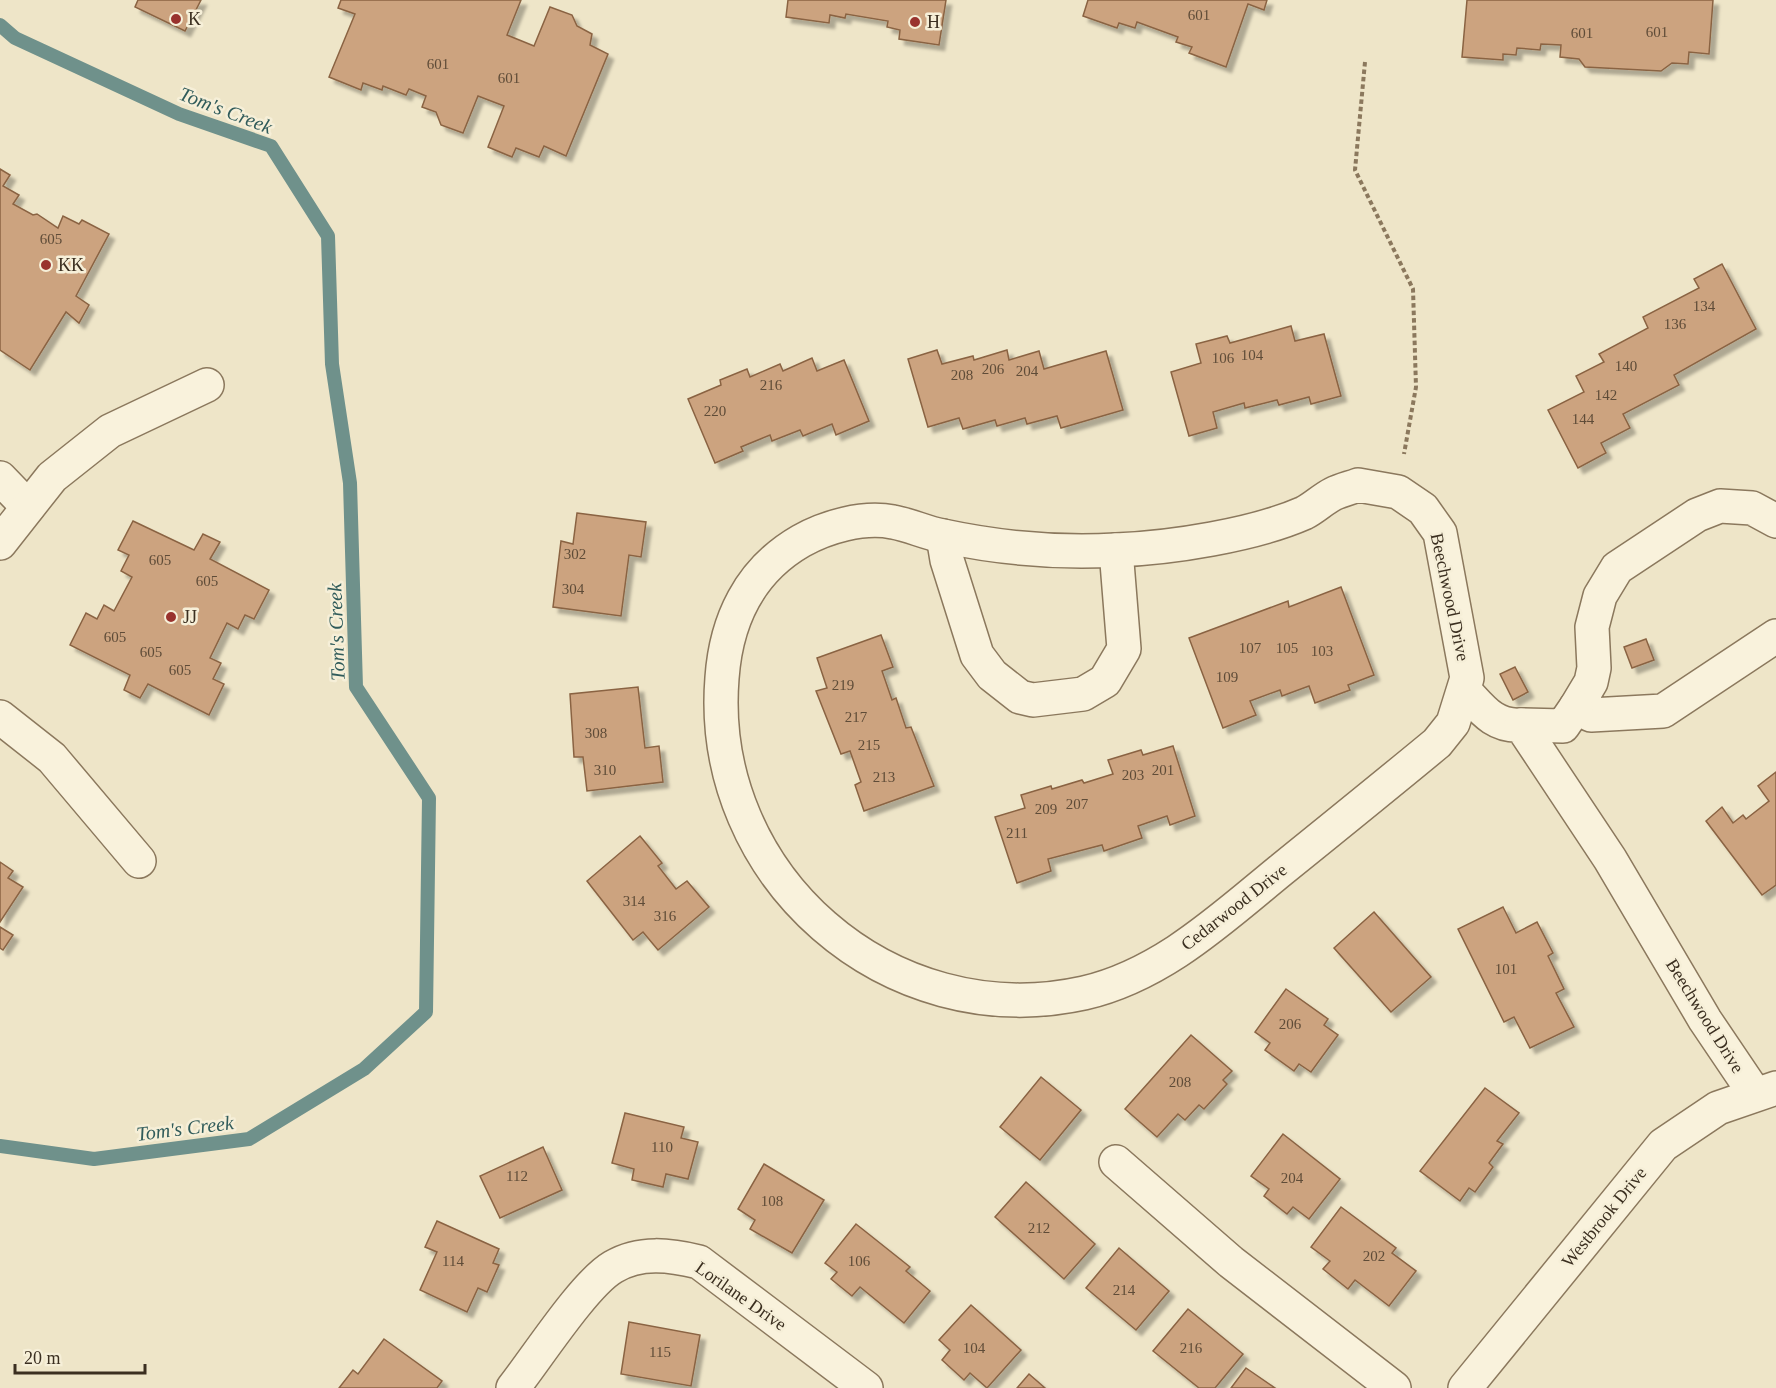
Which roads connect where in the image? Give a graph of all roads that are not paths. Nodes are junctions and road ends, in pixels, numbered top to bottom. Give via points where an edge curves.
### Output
1 (207, 385) dead end
2 (0, 478) edge
3 (28, 507) junction
4 (1776, 520) edge
5 (943, 536) junction
6 (0, 543) edge
7 (1116, 550) junction
8 (1776, 636) edge
9 (1465, 691) junction
10 (1576, 707) junction
11 (0, 717) edge
12 (1521, 725) junction
13 (139, 861) dead end
14 (1766, 1091) edge
15 (1116, 1162) dead end
16 (513, 1388) edge
17 (866, 1388) edge
18 (1394, 1388) edge
19 (1465, 1388) edge

1 - 3 street via 110,430 52,477
2 - 3 street
3 - 6 street
4 - 10 street via 1752,508 1719,506 1697,515 1617,568 1600,596 1592,627 1591,682
5 - 7 street, Cedarwood Drive via 1042,549
5 - 7 street via 977,655 992,675 1020,697 1033,700 1083,694 1105,681 1124,650
5 - 9 street, Cedarwood Drive via 890,521 865,521 831,528 800,542 766,567 745,594 734,617 724,651 719,710 726,762 739,803 766,859 795,900 834,937 876,965 932,988 981,998 1025,1001 1085,992 1134,976 1187,947 1437,743 1453,723
7 - 9 street, Beechwood Drive via 1248,530 1305,512 1334,493 1358,485 1398,492 1423,508 1440,533 1467,678
8 - 10 street via 1663,711 1591,715
9 - 12 street via 1490,718 1506,726
10 - 12 street via 1563,726
11 - 13 street via 52,758
12 - 14 street, Beechwood Drive via 1610,859 1705,1020
14 - 19 street, Westbrook Drive via 1718,1108 1663,1145
15 - 18 street via 1231,1262
16 - 17 street, Lorilane Drive via 592,1286 614,1267 650,1255 699,1262

